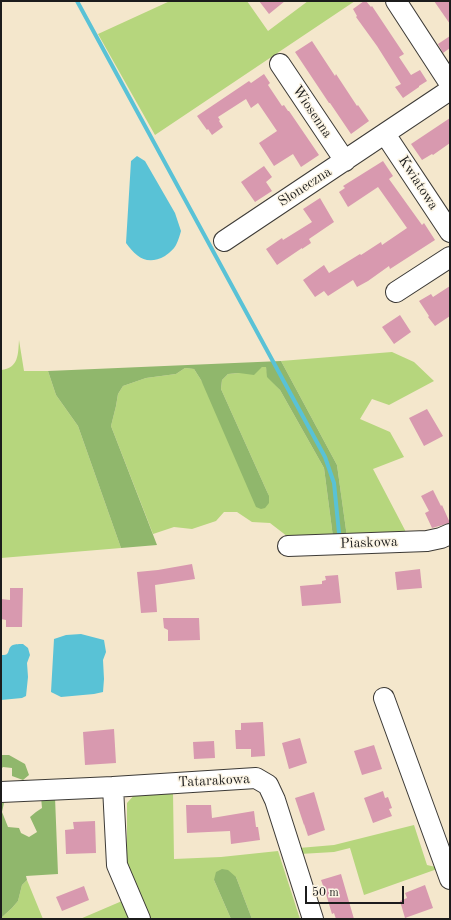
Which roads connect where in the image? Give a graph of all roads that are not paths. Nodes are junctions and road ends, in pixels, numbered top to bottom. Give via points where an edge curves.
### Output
1 (396, 1) edge
2 (280, 64) dead end
3 (450, 84) edge
4 (450, 90) edge
5 (385, 134) junction
6 (345, 161) junction
7 (450, 232) edge
8 (224, 240) dead end
9 (450, 257) edge
10 (396, 292) dead end
11 (450, 534) edge
12 (288, 546) dead end
13 (384, 698) dead end
14 (113, 787) junction
15 (1, 792) edge
16 (450, 879) edge
17 (140, 919) edge
18 (313, 919) edge

1 - 3 street
2 - 6 street, Wiosenna
4 - 5 street, Słoneczna
5 - 6 street, Słoneczna
5 - 7 street, Kwiatowa
6 - 8 street, Słoneczna
9 - 10 street
11 - 12 street, Piaskowa via 427,540
13 - 16 street
14 - 15 street, Tatarakowa
14 - 17 street via 117,866
14 - 18 street, Tatarakowa via 256,778 268,785

